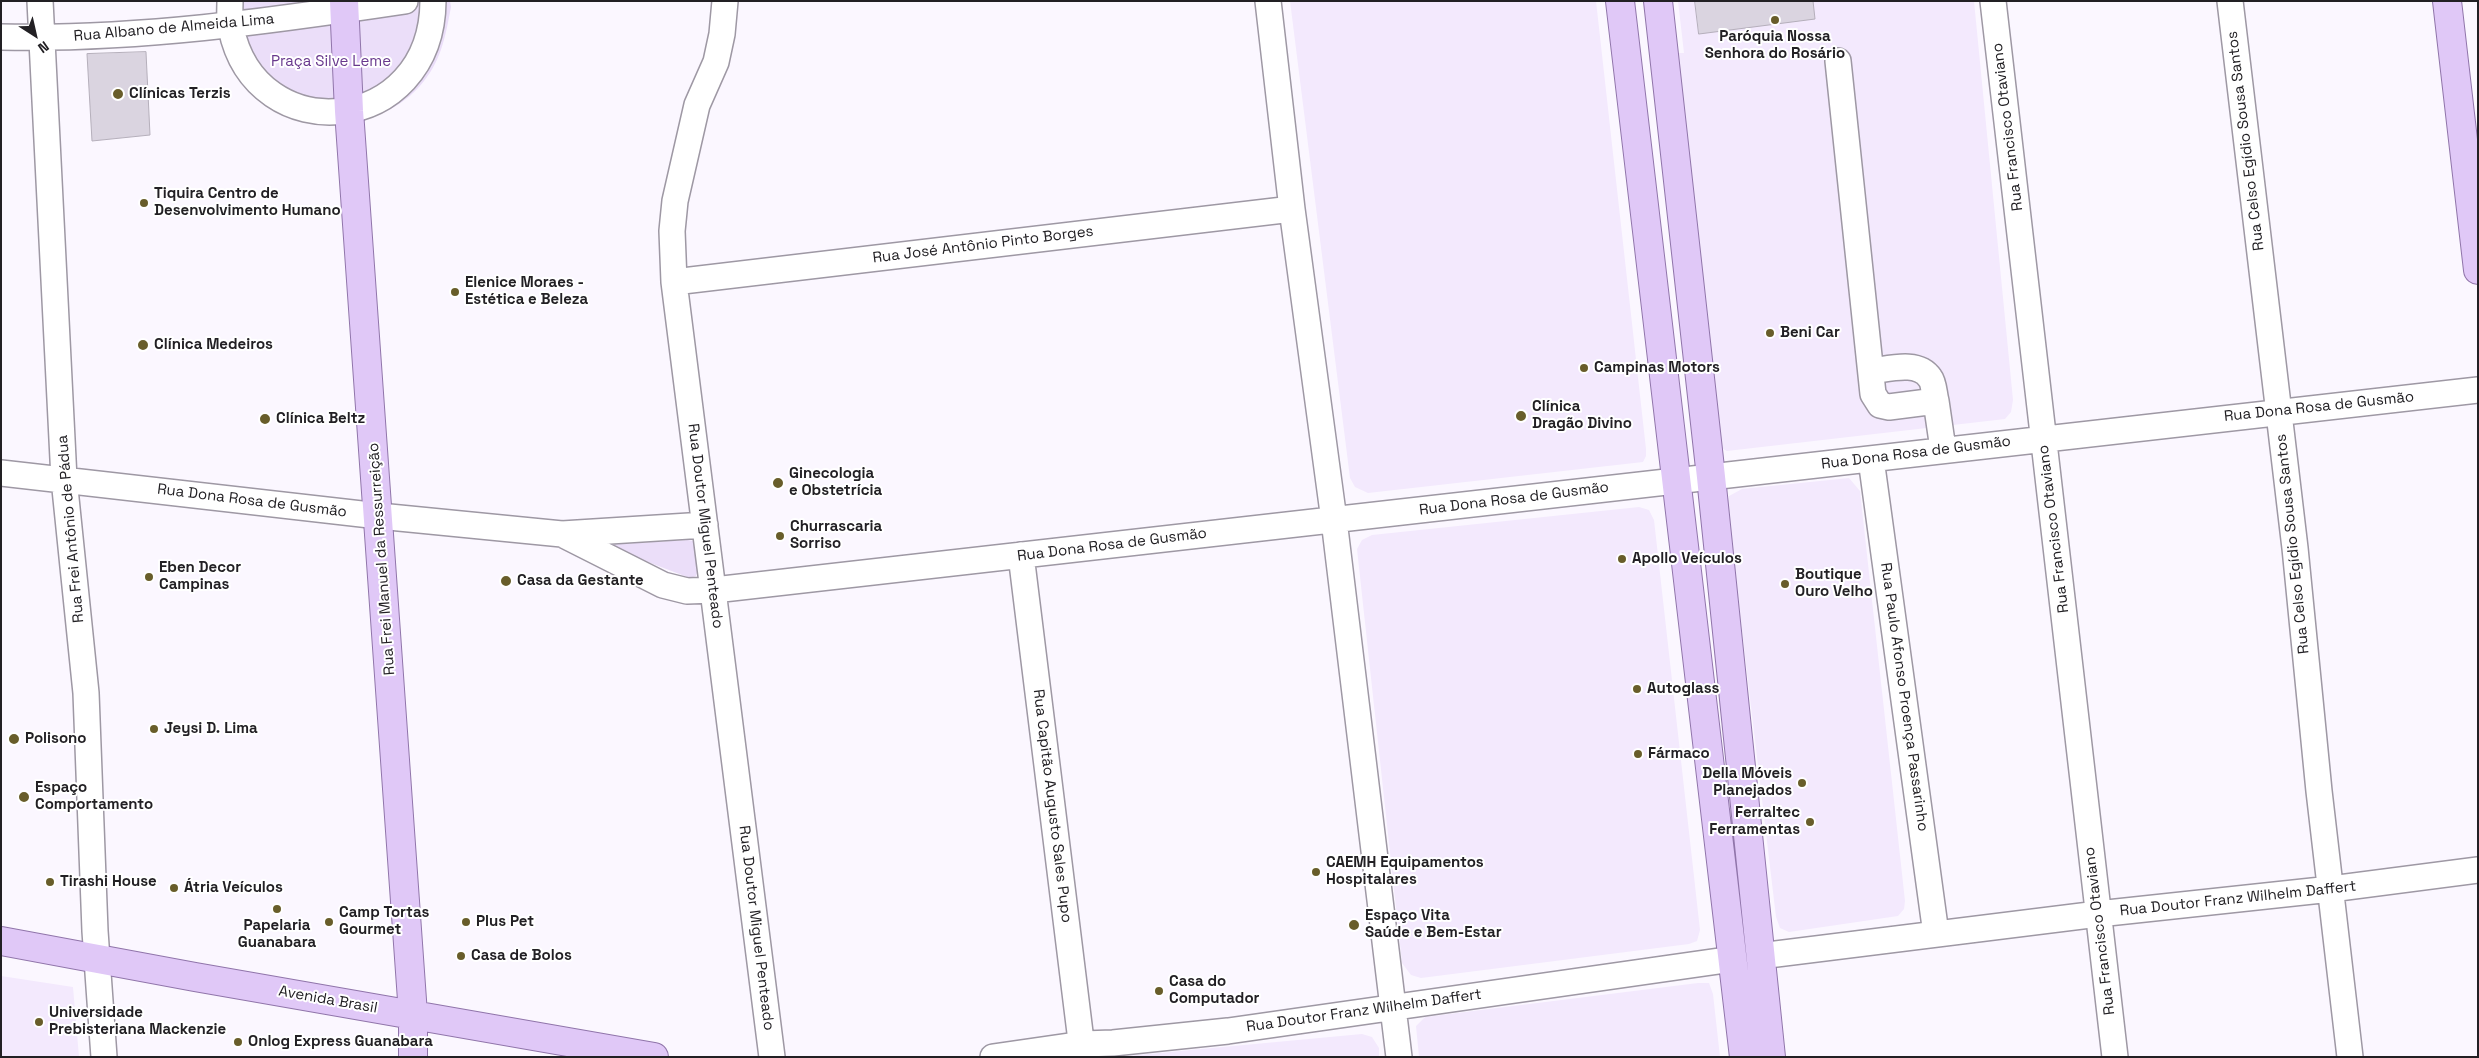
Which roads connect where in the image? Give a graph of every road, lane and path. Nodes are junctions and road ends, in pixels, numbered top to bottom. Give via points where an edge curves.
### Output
1 (40, 1) edge
2 (230, 1) edge
3 (405, 1) edge
4 (433, 1) edge
5 (725, 1) edge
6 (1268, 1) edge
7 (1620, 1) edge
8 (1658, 1) edge
9 (1993, 1) edge
10 (2230, 1) edge
11 (2447, 1) edge
12 (344, 6) edge
13 (230, 26) junction
14 (1, 37) edge
15 (42, 38) junction
16 (1838, 61) dead end
17 (349, 111) junction
18 (1292, 209) junction
19 (2478, 270) edge
20 (674, 282) junction
21 (1871, 371) junction
22 (2478, 390) edge
23 (1936, 401) junction
24 (2279, 411) junction
25 (2043, 439) junction
26 (1943, 449) junction
27 (1871, 459) junction
28 (1, 472) edge
29 (1712, 477) junction
30 (64, 479) junction
31 (1677, 480) junction
32 (379, 516) junction
33 (1334, 520) junction
34 (705, 525) junction
35 (562, 534) junction
36 (1020, 555) junction
37 (714, 590) junction
38 (2478, 870) edge
39 (2331, 889) junction
40 (2098, 914) junction
41 (1936, 934) junction
42 (1, 941) edge
43 (1760, 956) junction
44 (1733, 959) junction
45 (98, 960) junction
46 (1392, 1006) junction
47 (412, 1014) junction
48 (1083, 1050) edge
49 (104, 1057) edge
50 (413, 1057) edge
51 (654, 1057) edge
52 (772, 1057) edge
53 (994, 1057) edge
54 (1399, 1057) edge
55 (1744, 1057) edge
56 (1771, 1057) edge
57 (2115, 1057) edge
58 (2350, 1057) edge

1 - 15 street, Rua Frei Antônio de Pádua
2 - 13 street
3 - 12 street, Rua Albano de Almeida Lima
4 - 17 street via 426,48 414,70 389,94
5 - 20 street, Rua Doutor Miguel Penteado via 716,62 697,105 675,201 672,230
6 - 18 street
7 - 31 main road
8 - 29 main road
9 - 25 street, Rua Francisco Otaviano
10 - 24 street, Rua Celso Egídio Sousa Santos
11 - 19 main road
12 - 13 street, Rua Albano de Almeida Lima
12 - 17 main road, Rua Frei Manuel da Ressurreição
13 - 15 street, Rua Albano de Almeida Lima
13 - 17 street via 236,48 247,69 262,86 303,109
14 - 15 street, Rua Albano de Almeida Lima
15 - 30 street, Rua Frei Antônio de Pádua
16 - 21 street
17 - 32 main road, Rua Frei Manuel da Ressurreição
18 - 20 street, Rua José Antônio Pinto Borges
18 - 33 street
20 - 34 street, Rua Doutor Miguel Penteado
21 - 23 street via 1902,367 1922,369 1932,379
21 - 23 street via 1873,394 1880,405 1889,407
22 - 24 street, Rua Dona Rosa de Gusmão
23 - 26 street
24 - 25 street, Rua Dona Rosa de Gusmão
24 - 39 street, Rua Celso Egídio Sousa Santos
25 - 26 street, Rua Dona Rosa de Gusmão
25 - 40 street, Rua Francisco Otaviano
26 - 27 street, Rua Dona Rosa de Gusmão
27 - 29 street, Rua Dona Rosa de Gusmão
27 - 41 street, Rua Paulo Afonso Proença Passarinho
28 - 30 street, Rua Dona Rosa de Gusmão
29 - 31 street, Rua Dona Rosa de Gusmão
29 - 43 main road
30 - 32 street, Rua Dona Rosa de Gusmão
30 - 45 street, Rua Frei Antônio de Pádua via 86,693
31 - 33 street, Rua Dona Rosa de Gusmão
31 - 44 main road
32 - 35 street, Rua Dona Rosa de Gusmão
32 - 47 main road, Rua Frei Manuel da Ressurreição
33 - 36 street, Rua Dona Rosa de Gusmão
33 - 46 street
34 - 35 street, Rua Dona Rosa de Gusmão
34 - 37 street, Rua Doutor Miguel Penteado
35 - 37 street, Rua Dona Rosa de Gusmão via 663,585 687,591
36 - 37 street, Rua Dona Rosa de Gusmão
36 - 48 street, Rua Capitão Augusto Sales Pupo
37 - 52 street, Rua Doutor Miguel Penteado
38 - 39 street, Rua Doutor Franz Wilhelm Daffert
39 - 40 street, Rua Doutor Franz Wilhelm Daffert
39 - 58 street, Rua Celso Egídio Sousa Santos
40 - 41 street, Rua Doutor Franz Wilhelm Daffert
40 - 57 street, Rua Francisco Otaviano
41 - 43 street, Rua Doutor Franz Wilhelm Daffert
42 - 45 main road, Avenida Brasil
43 - 56 main road
44 - 46 street, Rua Doutor Franz Wilhelm Daffert
44 - 55 main road
45 - 47 main road, Avenida Brasil
45 - 49 street, Rua Frei Antônio de Pádua
46 - 48 street, Rua Doutor Franz Wilhelm Daffert
46 - 54 street
47 - 50 main road, Rua Frei Manuel da Ressurreição
47 - 51 main road, Avenida Brasil
48 - 53 street, Rua Doutor Franz Wilhelm Daffert

